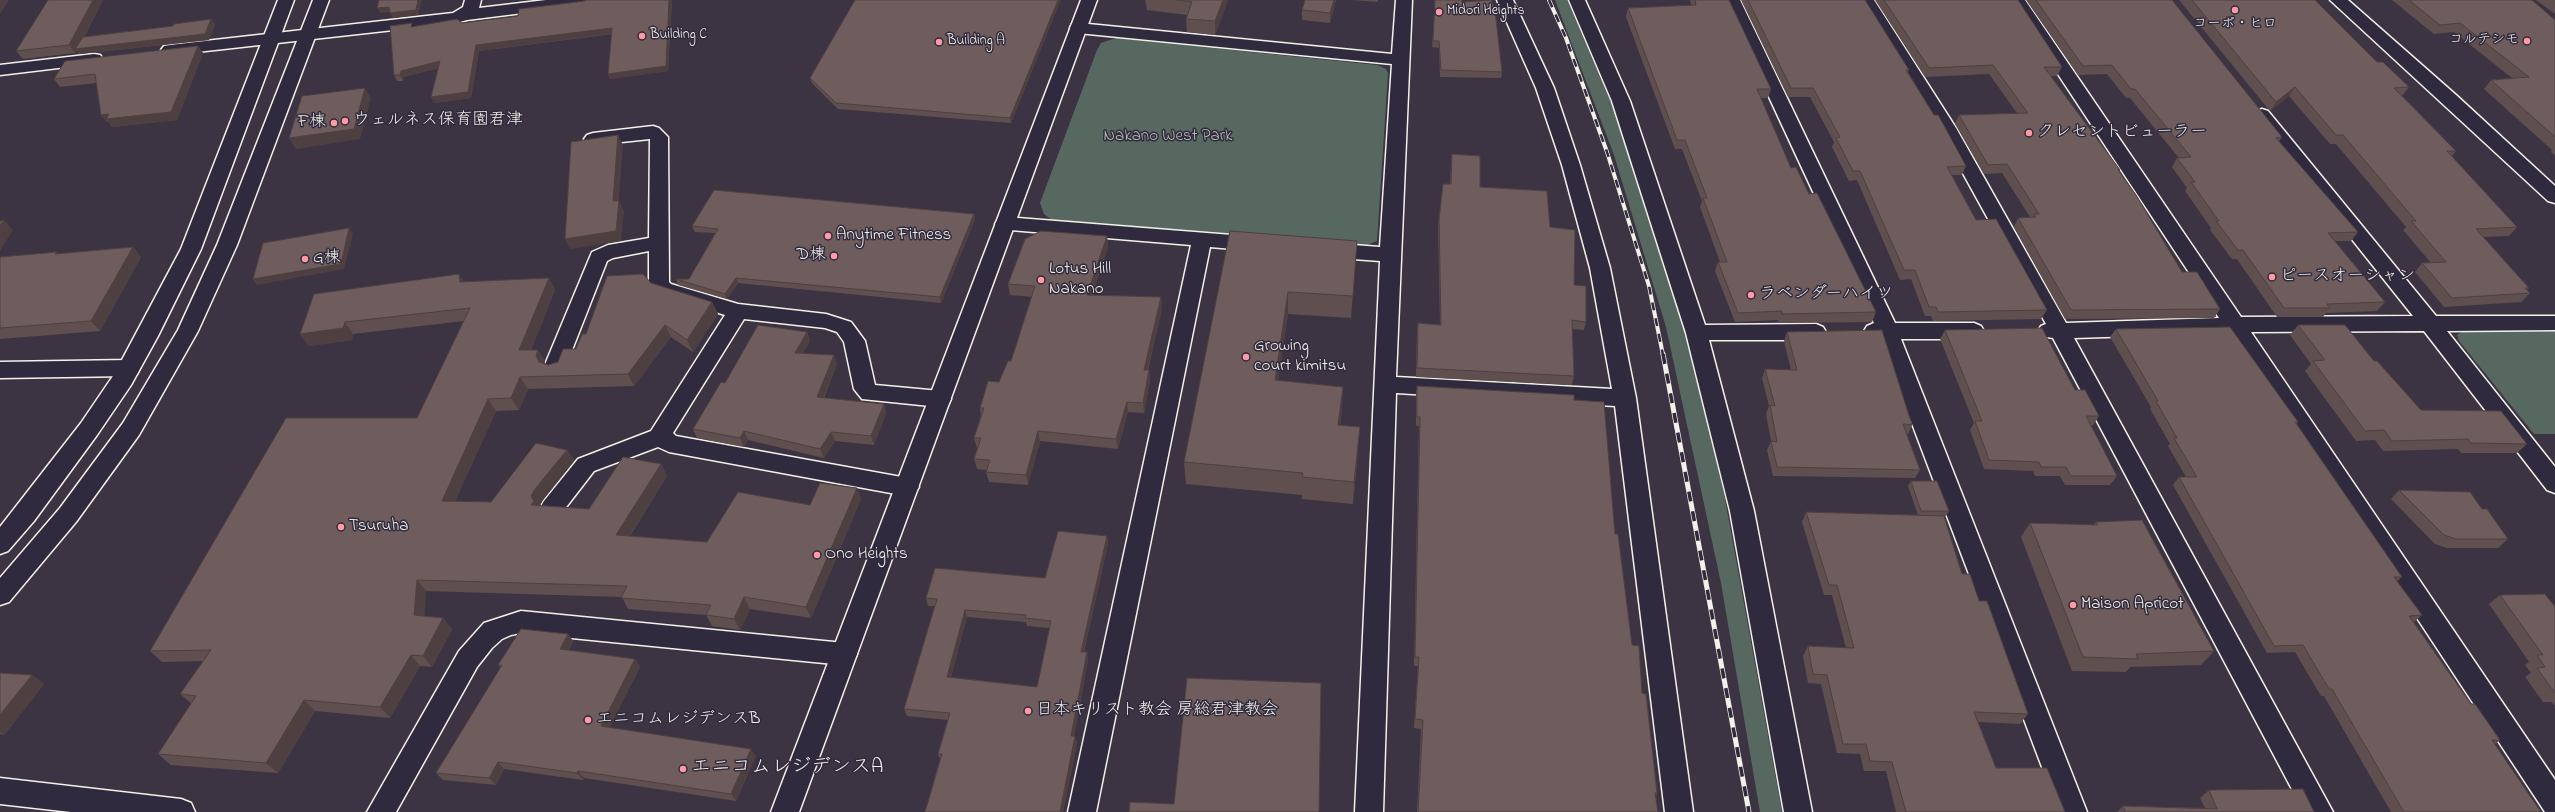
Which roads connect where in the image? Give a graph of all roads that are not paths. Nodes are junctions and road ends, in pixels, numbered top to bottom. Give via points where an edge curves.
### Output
1 (286, 0) edge
2 (322, 0) edge
3 (473, 0) edge
4 (587, 0) edge
5 (1090, 0) edge
6 (1404, 0) edge
7 (1505, 0) edge
8 (1577, 0) edge
9 (1732, 0) edge
10 (1866, 0) edge
11 (2017, 0) edge
12 (2338, 0) edge
13 (464, 15) junction
14 (1078, 28) junction
15 (307, 35) junction
16 (270, 39) junction
17 (156, 52) edge
18 (109, 57) edge
19 (1401, 60) junction
20 (0, 70) edge
21 (2249, 99) edge
22 (593, 139) edge
23 (2555, 197) edge
24 (1005, 224) junction
25 (1202, 240) junction
26 (659, 243) junction
27 (1273, 246) edge
28 (1304, 248) edge
29 (1390, 255) junction
30 (738, 311) junction
31 (2555, 323) edge
32 (2431, 324) junction
33 (2233, 325) junction
34 (1856, 331) edge
35 (1888, 331) junction
36 (1990, 331) edge
37 (2029, 331) edge
38 (2060, 331) junction
39 (1832, 332) edge
40 (1697, 333) junction
41 (555, 367) edge
42 (129, 368) junction
43 (0, 370) edge
44 (1386, 384) junction
45 (1625, 398) junction
46 (940, 399) junction
47 (662, 436) junction
48 (2555, 484) edge
49 (907, 487) junction
50 (552, 508) edge
51 (0, 544) edge
52 (0, 595) edge
53 (844, 654) junction
54 (0, 791) edge
55 (2555, 803) edge
56 (172, 812) edge
57 (381, 812) edge
58 (785, 812) edge
59 (1082, 812) edge
60 (1369, 812) edge
61 (1679, 812) edge
62 (1798, 812) edge
63 (2073, 812) edge
64 (2319, 812) edge

1 - 16 street
2 - 15 street
3 - 13 street via 471,8
4 - 13 street
5 - 14 street
6 - 19 street
7 - 45 street via 1545,88 1571,165 1600,268
8 - 40 street via 1621,101
9 - 35 street
10 - 38 street via 1947,128
11 - 33 street
12 - 23 street via 2450,98
13 - 15 street
14 - 19 street
14 - 24 street
15 - 16 street
15 - 52 street via 228,245 188,331 131,429 68,515
16 - 17 street
16 - 42 street via 191,249
18 - 20 street
19 - 29 street
21 - 32 street
22 - 26 street via 652,132 659,137
24 - 25 street
24 - 46 street
25 - 27 street
25 - 59 street
26 - 30 street via 659,284 664,289
26 - 41 street via 608,252 599,257 594,264
28 - 29 street
29 - 44 street
30 - 46 street via 826,321 844,327 854,341 865,389 870,393
30 - 47 street via 662,431
31 - 32 street
32 - 33 street
32 - 48 street
33 - 38 street
33 - 55 street
34 - 35 street
35 - 36 street
35 - 63 street
37 - 38 street
38 - 64 street
39 - 40 street
40 - 62 street via 1742,511
42 - 43 street
42 - 51 street via 89,429 26,514
44 - 45 street
44 - 60 street
45 - 61 street
46 - 49 street
47 - 49 street via 669,443
47 - 50 street via 586,465
49 - 53 street
53 - 57 street via 521,622 508,625 482,640 468,659
53 - 58 street
54 - 56 street

